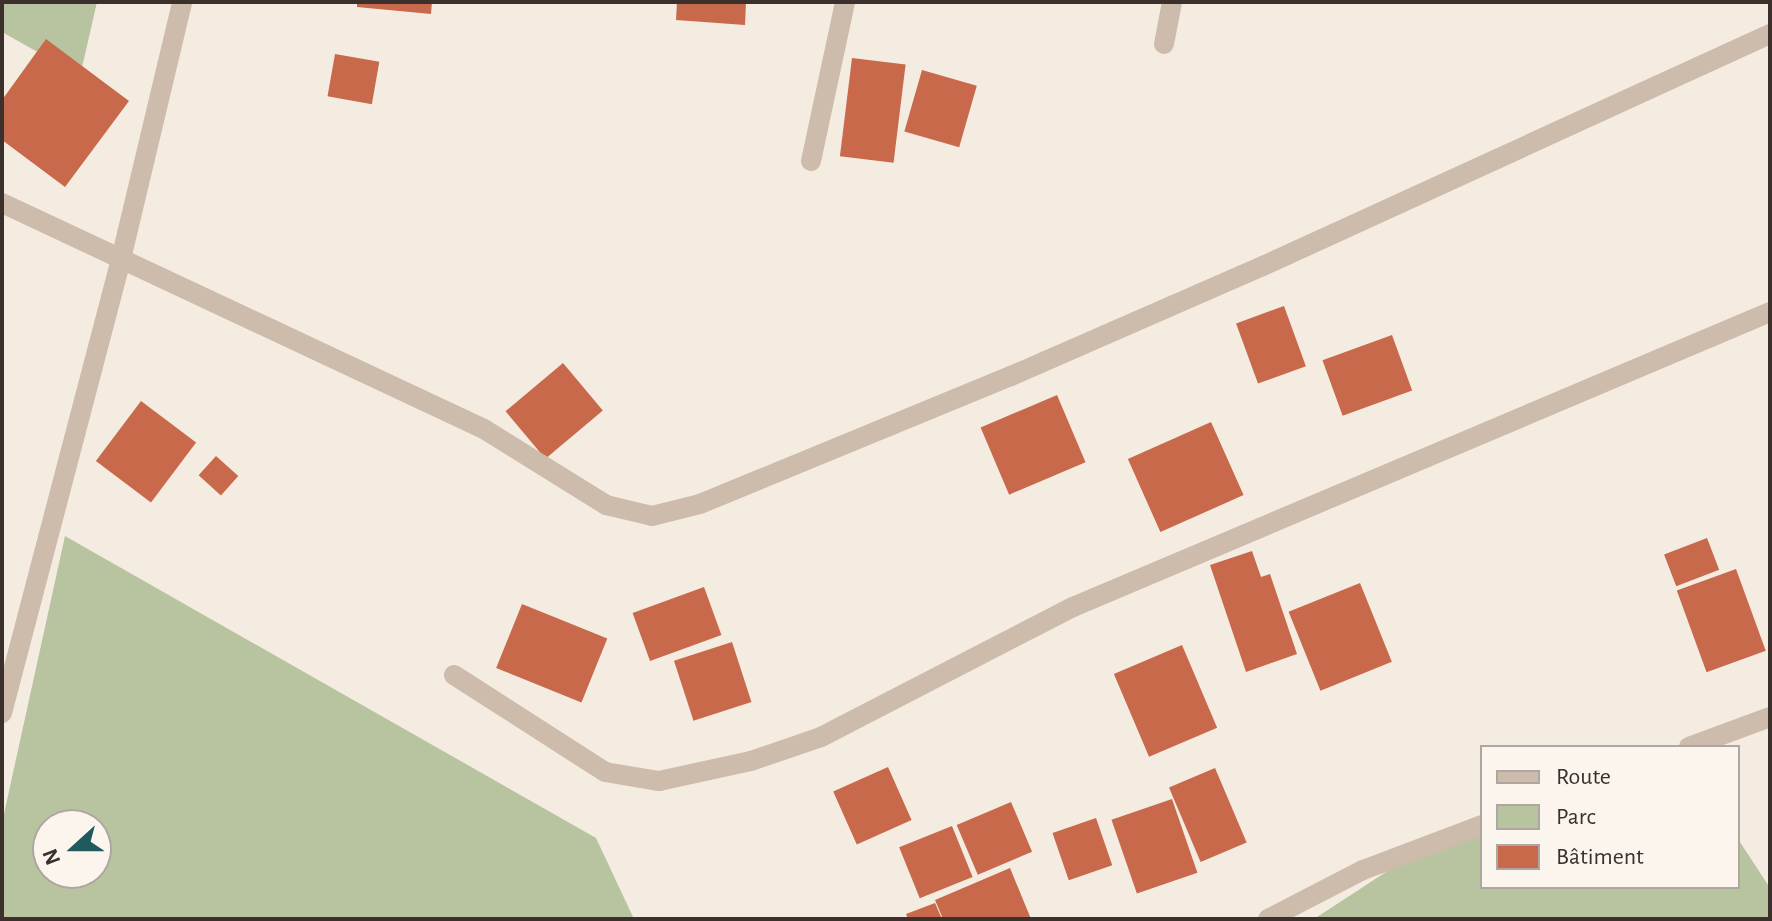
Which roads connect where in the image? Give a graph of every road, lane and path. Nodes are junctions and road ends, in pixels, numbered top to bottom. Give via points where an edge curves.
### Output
1 (182, 2) edge
2 (845, 2) edge
3 (1172, 2) edge
4 (1770, 34) edge
5 (1164, 44) dead end
6 (811, 161) dead end
7 (2, 203) edge
8 (121, 259) junction
9 (1770, 312) edge
10 (454, 675) dead end
11 (2, 713) edge
12 (1770, 717) edge
13 (1694, 745) edge
14 (1480, 826) edge
15 (1268, 919) edge

1 - 8 street
2 - 6 street
3 - 5 street
4 - 8 street via 1025,370 700,504 652,516 606,505 484,429
7 - 8 street
8 - 11 street
9 - 10 street via 1073,607 821,737 751,761 659,781 605,772
12 - 13 street
14 - 15 street via 1363,870

